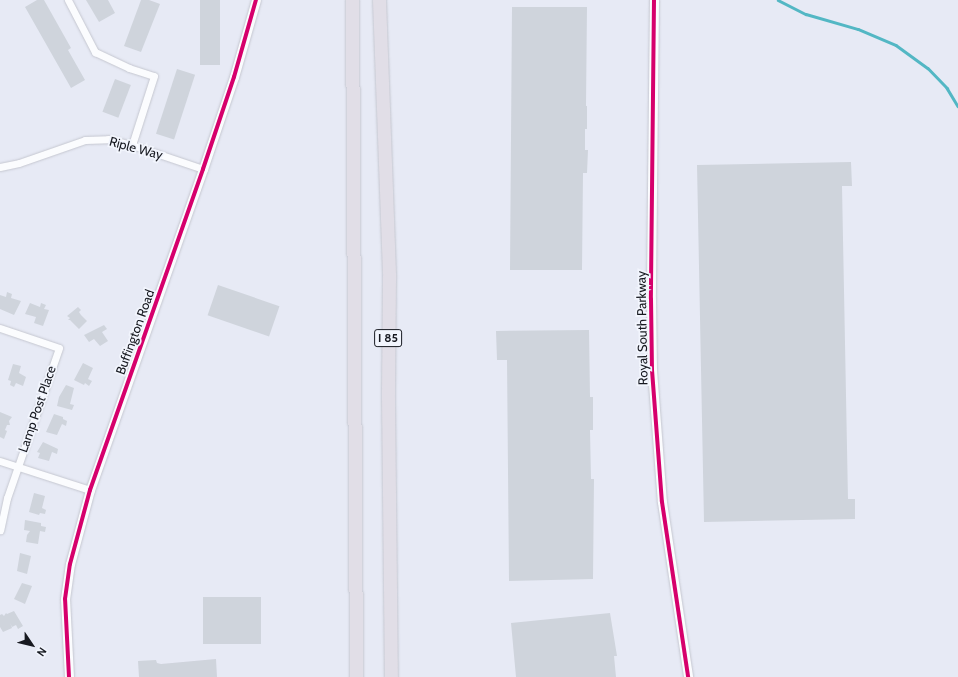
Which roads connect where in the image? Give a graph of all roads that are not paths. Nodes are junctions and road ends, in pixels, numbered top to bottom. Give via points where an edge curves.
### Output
1 (68, 0) edge
2 (256, 0) edge
3 (352, 0) edge
4 (379, 0) edge
5 (654, 0) edge
6 (132, 145) junction
7 (0, 168) edge
8 (203, 168) junction
9 (0, 328) edge
10 (0, 461) edge
11 (17, 466) junction
12 (90, 490) junction
13 (0, 530) edge
14 (69, 677) edge
15 (356, 677) edge
16 (391, 677) edge
17 (688, 677) edge

1 - 6 street via 95,52 154,76
2 - 8 street, Buffington Road
3 - 15 highway
4 - 16 highway, I 85 via 389,278
5 - 17 street, Royal South Parkway via 652,370 662,502
6 - 7 street, Riple Way via 108,139 85,140 19,164
6 - 8 street, Riple Way
8 - 12 street, Buffington Road
9 - 11 street, Lamp Post Place via 58,348
10 - 11 street
11 - 12 street
11 - 13 street, Lamp Post Place
12 - 14 street, Buffington Road via 70,564 65,598

